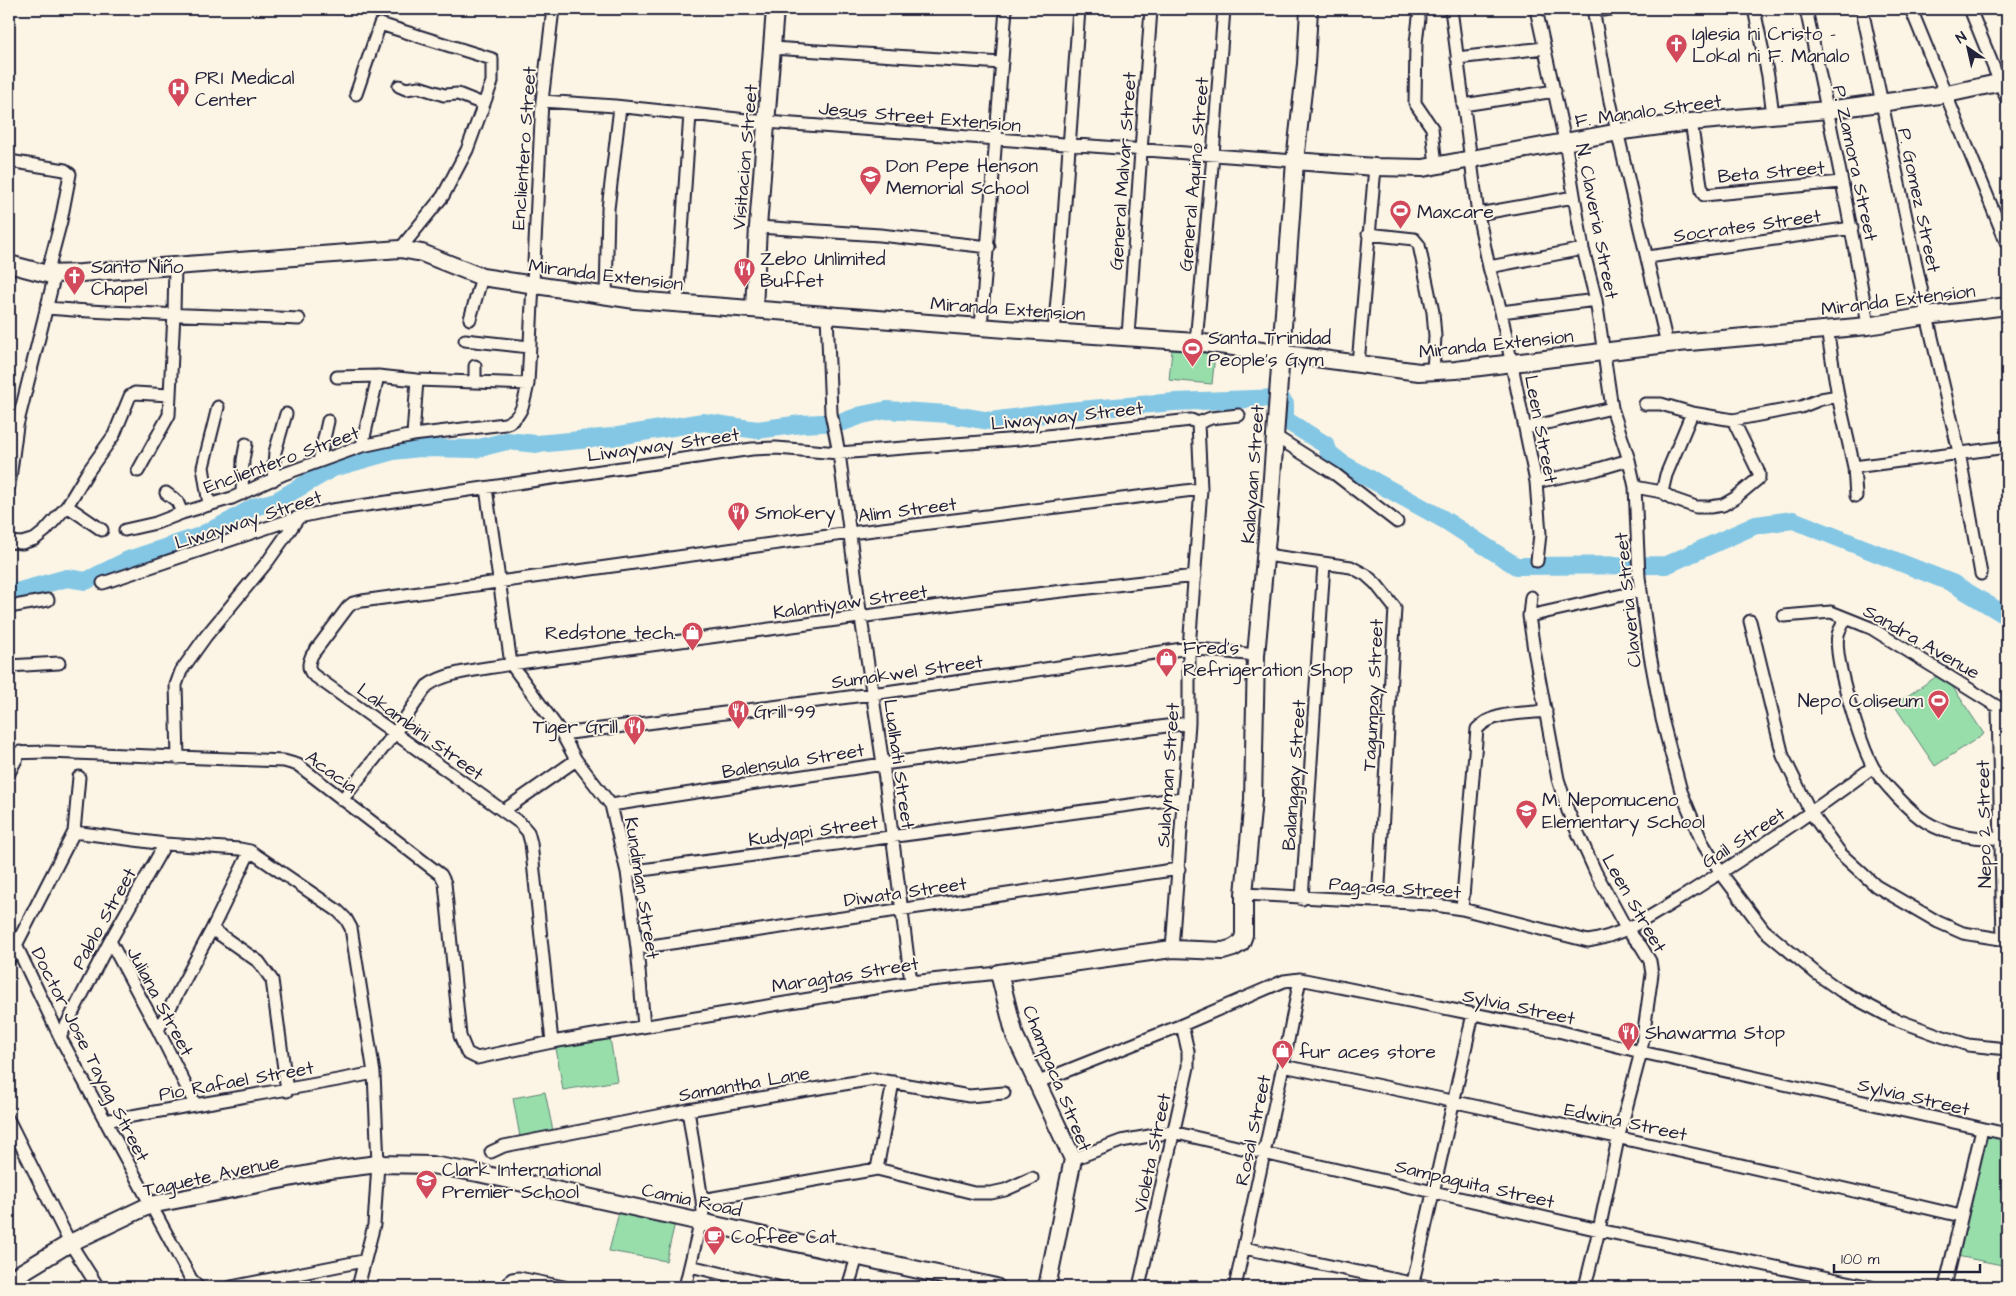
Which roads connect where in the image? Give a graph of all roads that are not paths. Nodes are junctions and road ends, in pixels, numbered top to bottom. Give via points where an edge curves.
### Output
1 (554, 9) edge
2 (775, 9) edge
3 (1006, 9) edge
4 (1079, 9) edge
5 (1151, 9) edge
6 (1224, 9) edge
7 (1310, 9) edge
8 (1451, 9) edge
9 (1536, 9) edge
10 (1611, 9) edge
11 (1754, 9) edge
12 (1806, 9) edge
13 (1862, 9) edge
14 (1911, 9) edge
15 (1970, 9) edge
16 (1594, 10) edge
17 (1419, 18) dead end
18 (772, 48) junction
19 (1544, 48) junction
20 (1457, 58) junction
21 (1002, 63) junction
22 (2004, 82) edge
23 (399, 86) dead end
24 (1555, 91) junction
25 (356, 94) dead end
26 (1947, 94) junction
27 (2007, 100) edge
28 (542, 101) junction
29 (1881, 102) junction
30 (483, 104) junction
31 (1463, 105) junction
32 (620, 107) junction
33 (1827, 110) junction
34 (690, 114) junction
35 (1773, 115) junction
36 (766, 122) junction
37 (1692, 122) junction
38 (1619, 132) junction
39 (996, 140) junction
40 (1565, 141) junction
41 (1068, 145) junction
42 (1140, 150) junction
43 (1214, 155) junction
44 (1470, 159) junction
45 (9, 161) edge
46 (1295, 161) junction
47 (1436, 166) junction
48 (1375, 167) junction
49 (1841, 182) junction
50 (1574, 197) junction
51 (1478, 214) junction
52 (758, 227) junction
53 (1852, 228) junction
54 (1368, 234) junction
55 (2007, 244) edge
56 (989, 247) junction
57 (400, 249) junction
58 (1583, 249) junction
59 (1648, 257) junction
60 (9, 264) edge
61 (174, 266) junction
62 (1489, 267) junction
63 (51, 274) junction
64 (482, 277) junction
65 (533, 285) junction
66 (606, 296) junction
67 (1596, 300) junction
68 (677, 304) junction
69 (2007, 306) edge
70 (46, 308) junction
71 (754, 309) junction
72 (1501, 312) junction
73 (174, 314) junction
74 (828, 314) junction
75 (1927, 316) junction
76 (299, 319) dead end
77 (470, 319) dead end
78 (1055, 324) junction
79 (1868, 326) junction
80 (982, 327) junction
81 (1827, 329) junction
82 (1128, 336) junction
83 (465, 340) dead end
84 (1196, 342) junction
85 (1667, 344) junction
86 (529, 347) junction
87 (1604, 352) junction
88 (1282, 353) junction
89 (1512, 363) junction
90 (1358, 364) junction
91 (475, 366) dead end
92 (1433, 372) junction
93 (378, 376) junction
94 (337, 377) dead end
95 (417, 380) junction
96 (475, 382) junction
97 (528, 384) junction
98 (169, 395) junction
99 (1838, 396) junction
100 (1645, 404) dead end
101 (218, 407) dead end
102 (1612, 408) junction
103 (1692, 413) junction
104 (286, 414) dead end
105 (1239, 415) dead end
106 (1734, 420) junction
107 (328, 421) dead end
108 (1198, 423) junction
109 (13, 425) edge
110 (1526, 428) junction
111 (413, 435) junction
112 (1275, 436) junction
113 (246, 444) dead end
114 (362, 446) junction
115 (2007, 446) edge
116 (1959, 452) junction
117 (839, 453) junction
118 (1630, 460) junction
119 (318, 461) junction
120 (1854, 467) junction
121 (138, 471) dead end
122 (273, 480) junction
123 (1536, 482) junction
124 (9, 486) edge
125 (1635, 487) junction
126 (486, 488) junction
127 (1201, 488) junction
128 (1662, 492) junction
129 (166, 493) dead end
130 (242, 494) junction
131 (1856, 496) dead end
132 (208, 504) junction
133 (67, 506) junction
134 (182, 513) junction
135 (299, 517) junction
136 (1398, 522) dead end
137 (102, 530) dead end
138 (125, 530) dead end
139 (850, 533) junction
140 (9, 542) edge
141 (1266, 555) junction
142 (1537, 561) dead end
143 (1324, 564) junction
144 (1981, 574) dead end
145 (1195, 576) junction
146 (499, 581) junction
147 (103, 583) dead end
148 (1640, 590) junction
149 (1531, 597) dead end
150 (48, 600) dead end
151 (9, 607) edge
152 (1529, 616) junction
153 (1784, 616) dead end
154 (860, 618) junction
155 (1846, 618) junction
156 (1750, 621) dead end
157 (1189, 648) junction
158 (1256, 654) junction
159 (59, 662) dead end
160 (511, 664) junction
161 (9, 666) edge
162 (872, 694) junction
163 (2003, 708) edge
164 (1546, 711) junction
165 (1188, 722) junction
166 (395, 733) junction
167 (562, 734) junction
168 (14, 752) edge
169 (178, 758) junction
170 (576, 760) junction
171 (883, 764) junction
172 (1873, 767) junction
173 (9, 773) edge
174 (80, 777) dead end
175 (1182, 798) junction
176 (342, 800) junction
177 (612, 805) junction
178 (503, 811) junction
179 (1811, 813) junction
180 (74, 832) junction
181 (893, 837) junction
182 (2004, 838) edge
183 (165, 844) junction
184 (250, 851) junction
185 (1179, 869) junction
186 (627, 872) junction
187 (1720, 873) junction
188 (1244, 894) junction
189 (1302, 898) junction
190 (1378, 901) junction
191 (1462, 909) junction
192 (901, 910) junction
193 (212, 929) junction
194 (1628, 930) junction
195 (2005, 940) edge
196 (110, 941) junction
197 (1241, 943) joint
198 (16, 945) junction
199 (637, 948) junction
200 (1172, 949) junction
201 (9, 959) edge
202 (999, 972) junction
203 (1300, 979) junction
204 (911, 982) junction
205 (1473, 1014) junction
206 (1182, 1025) junction
207 (644, 1026) junction
208 (158, 1030) junction
209 (60, 1038) junction
210 (552, 1042) junction
211 (462, 1044) joint
212 (2007, 1049) edge
213 (1641, 1052) junction
214 (1283, 1066) junction
215 (374, 1073) junction
216 (893, 1082) junction
217 (1036, 1083) junction
218 (287, 1091) junction
219 (1004, 1093) dead end
220 (1454, 1101) junction
221 (195, 1104) junction
222 (688, 1110) junction
223 (9, 1121) edge
224 (104, 1121) junction
225 (1982, 1129) junction
226 (1172, 1132) junction
227 (2007, 1134) edge
228 (1618, 1139) junction
229 (491, 1152) dead end
230 (1265, 1154) junction
231 (1073, 1159) junction
232 (378, 1164) junction
233 (877, 1169) junction
234 (1032, 1178) dead end
235 (1434, 1191) junction
236 (702, 1200) junction
237 (150, 1205) junction
238 (1961, 1216) junction
239 (701, 1222) junction
240 (1600, 1230) junction
241 (70, 1243) junction
242 (1244, 1248) junction
243 (857, 1257) junction
244 (363, 1261) junction
245 (690, 1266) junction
246 (9, 1280) edge
247 (733, 1282) edge
248 (944, 1282) edge
249 (1412, 1285) edge
250 (98, 1287) edge
251 (198, 1287) edge
252 (231, 1287) edge
253 (358, 1287) edge
254 (506, 1287) edge
255 (564, 1287) edge
256 (685, 1287) edge
257 (778, 1287) edge
258 (848, 1287) edge
259 (996, 1287) edge
260 (1047, 1287) edge
261 (1139, 1287) edge
262 (1235, 1287) edge
263 (1430, 1287) edge
264 (1585, 1287) edge
265 (1871, 1287) edge
266 (1945, 1287) edge

1 - 28 street, Enclientero Street
2 - 18 street, Visitacion Street
3 - 21 street
4 - 41 street
5 - 42 street, General Malvar Street
6 - 43 street, General Aquino Street
7 - 46 street, Kalayaan Street
8 - 20 street, Leen Street
9 - 19 street, N. Claveria Street
10 - 16 street
11 - 35 street
12 - 33 street, P. Zamora Street
13 - 29 street, P. Gomez Street
14 - 26 street
15 - 22 street
16 - 38 street via 1607,86
17 - 47 street via 1415,103 1432,128
18 - 21 street
18 - 36 street, Visitacion Street
19 - 20 street
19 - 24 street, N. Claveria Street
20 - 31 street, Leen Street
21 - 39 street
22 - 26 street, F. Manalo Street
22 - 27 street
23 - 30 street via 406,89 419,87 444,95 458,94
24 - 31 street
24 - 40 street, N. Claveria Street
25 - 30 street via 378,27 383,24 492,58 492,82
26 - 29 street, F. Manalo Street
26 - 55 street
28 - 32 street, Jesus Street Extension
28 - 65 street, Enclientero Street
29 - 33 street, F. Manalo Street
29 - 75 street, P. Gomez Street
30 - 57 street via 468,150 451,183
31 - 44 street, Leen Street
32 - 34 street, Jesus Street Extension
32 - 66 street via 608,209
33 - 35 street, F. Manalo Street
33 - 49 street, P. Zamora Street
34 - 36 street, Jesus Street Extension
34 - 68 street
35 - 37 street, F. Manalo Street
36 - 39 street, Jesus Street Extension
36 - 52 street, Visitacion Street
37 - 38 street, F. Manalo Street
37 - 49 street, Beta Street via 1704,195
38 - 40 street, F. Manalo Street
38 - 59 street
39 - 41 street, Jesus Street Extension
39 - 56 street
40 - 44 street, F. Manalo Street
40 - 50 street, N. Claveria Street
41 - 42 street, Jesus Street Extension
41 - 78 street
42 - 43 street, Jesus Street Extension
42 - 82 street, General Malvar Street
43 - 46 street, Jesus Street Extension
43 - 84 street, General Aquino Street
44 - 47 street, F. Manalo Street
44 - 51 street, Leen Street
45 - 63 street via 65,170 70,174
46 - 48 street, F. Manalo Street
46 - 88 street, Kalayaan Street
47 - 48 street, F. Manalo Street
48 - 54 street
49 - 53 street, P. Zamora Street
50 - 51 street
50 - 58 street, N. Claveria Street
51 - 62 street, Leen Street
52 - 56 street via 880,235
52 - 71 street, Visitacion Street
53 - 59 street, Socrates Street
53 - 79 street, P. Zamora Street
54 - 90 street
54 - 92 street via 1414,239 1419,245 1433,312
56 - 80 street
57 - 61 street, Miranda Extension
57 - 64 street, Miranda Extension via 422,253
58 - 62 street
58 - 67 street, N. Claveria Street
59 - 85 street
60 - 63 street, Miranda Extension
61 - 63 street, Miranda Extension
61 - 73 street
62 - 72 street, Leen Street
63 - 70 street
64 - 65 street, Miranda Extension
64 - 77 street
65 - 66 street, Miranda Extension
65 - 86 street, Enclientero Street
66 - 68 street, Miranda Extension
67 - 72 street
67 - 87 street, N. Claveria Street
68 - 71 street, Miranda Extension
69 - 75 street, Miranda Extension
70 - 73 street via 115,314
70 - 109 street
71 - 74 street, Miranda Extension
72 - 89 street, Leen Street
73 - 76 street
73 - 98 street
74 - 80 street, Miranda Extension
74 - 117 street, Lualhati Street via 831,413
75 - 79 street, Miranda Extension
75 - 116 street, P. Gomez Street
78 - 80 street, Miranda Extension
78 - 82 street, Miranda Extension
79 - 81 street, Miranda Extension
81 - 85 street, Miranda Extension
81 - 99 street
82 - 84 street, Miranda Extension
83 - 86 street
84 - 88 street, Miranda Extension
85 - 87 street, Miranda Extension
86 - 97 street, Enclientero Street
87 - 89 street, Miranda Extension
87 - 102 street, Claveria Street
88 - 90 street, Miranda Extension
88 - 112 street, Kalayaan Street
89 - 92 street, Miranda Extension
89 - 110 street, Leen Street
90 - 92 street, Miranda Extension
91 - 96 street
93 - 94 street
93 - 95 street
93 - 114 street
95 - 96 street
95 - 111 street
96 - 97 street
97 - 111 street, Enclientero Street via 519,414 510,422
98 - 121 street via 169,415
98 - 133 street via 135,393 130,396 114,435
99 - 106 street via 1802,407
99 - 120 street
100 - 103 street via 1661,404
101 - 132 street via 203,467
102 - 110 street
102 - 118 street, Claveria Street
103 - 106 street
103 - 128 street
104 - 122 street via 275,452
105 - 108 street, Liwayway Street
106 - 128 street via 1759,473 1756,482 1723,506 1696,507
107 - 119 street
108 - 117 street, Liwayway Street via 1191,420 1020,439
108 - 127 street, Sulayman Street
109 - 124 street
110 - 123 street, Leen Street
111 - 114 street, Enclientero Street
112 - 136 street via 1335,474
112 - 141 street, Kalayaan Street
113 - 130 street
114 - 119 street, Enclientero Street
115 - 116 street
116 - 120 street
116 - 144 street, P. Gomez Street
117 - 126 street, Liwayway Street via 752,449
117 - 139 street, Lualhati Street
118 - 123 street
118 - 125 street, Claveria Street
119 - 122 street, Enclientero Street
120 - 131 street
122 - 130 street, Enclientero Street
123 - 142 street, Leen Street via 1540,534
125 - 128 street
125 - 148 street, Claveria Street
126 - 135 street, Liwayway Street
126 - 146 street, Kundiman Street
127 - 139 street, Alim Street
127 - 145 street, Sulayman Street
129 - 134 street via 177,501
130 - 132 street, Enclientero Street
132 - 134 street, Enclientero Street
133 - 137 street
133 - 140 street via 36,538 22,543
134 - 138 street, Enclientero Street
135 - 147 street, Liwayway Street
135 - 169 street via 181,671 176,685
139 - 146 street, Alim Street
139 - 154 street, Lualhati Street
141 - 143 street, Tagumpay Street
141 - 158 street, Kalayaan Street
143 - 189 street, Balanggay Street
143 - 190 street, Tagumpay Street via 1351,567 1366,575 1395,608
145 - 154 street, Kalantiyaw Street
145 - 157 street, Sulayman Street
146 - 160 street, Kundiman Street
146 - 166 street, Lakambini Street via 353,603 312,655 309,670 312,674
148 - 152 street
148 - 187 street, Claveria Street via 1671,755 1702,842
149 - 152 street, Leen Street
150 - 151 street
152 - 164 street, Leen Street
153 - 155 street, Sandra Avenue via 1822,611
154 - 160 street, Kalantiyaw Street
154 - 162 street, Lualhati Street
155 - 163 street, Sandra Avenue via 1870,628
155 - 172 street via 1838,635 1839,660 1850,708
156 - 179 street via 1783,756
157 - 158 street, Sumakwel Street
157 - 162 street, Sumakwel Street
157 - 165 street, Sulayman Street
158 - 188 street, Kalayaan Street via 1253,800
159 - 161 street
160 - 166 street, Kalantiyaw Street via 435,680 427,686
160 - 167 street, Kundiman Street
162 - 167 street, Sumakwel Street
162 - 171 street, Lualhati Street
163 - 182 street, Nepo 2 Street
164 - 191 street via 1491,718 1478,729
164 - 194 street, Leen Street via 1558,780 1568,811
165 - 171 street, Balensula Street
165 - 175 street, Sulayman Street
166 - 176 street, Kalantiyaw Street
166 - 178 street, Lakambini Street
167 - 170 street, Kundiman Street
168 - 169 street, Acacia
168 - 173 street
169 - 176 street, Acacia via 291,762
170 - 177 street, Kundiman Street
170 - 178 street
171 - 177 street, Balensula Street
171 - 181 street, Lualhati Street
172 - 179 street, Gail Street
172 - 182 street via 1909,809 1925,822 1970,837
174 - 180 street
175 - 181 street, Kudyapi Street
175 - 185 street, Sulayman Street
176 - 211 street, Acacia via 436,870 445,883
177 - 186 street, Kundiman Street
178 - 210 street, Lakambini Street via 525,828 531,843
179 - 187 street, Gail Street
179 - 195 street via 1841,854 1876,886 1963,933
180 - 183 street
180 - 198 street
181 - 186 street, Kudyapi Street
181 - 192 street, Lualhati Street
182 - 195 street, Nepo 2 Street
183 - 184 street
183 - 196 street, Pablo Street
184 - 193 street
184 - 215 street via 346,919 351,928
185 - 192 street, Diwata Street
185 - 200 street, Sulayman Street
186 - 199 street, Kundiman Street
187 - 194 street, Gail Street
187 - 212 street, Claveria Street via 1764,930 1816,974 1841,990 1892,1018 1941,1036 1968,1044
188 - 189 street, Pag-asa Street
188 - 197 street, Kalayaan Street via 1244,935
189 - 190 street, Pag-asa Street
190 - 191 street, Pag-asa Street
191 - 194 street, Pag-asa Street via 1588,941
192 - 199 street, Diwata Street
192 - 204 street, Lualhati Street
193 - 208 street
193 - 218 street via 259,962 272,980
194 - 213 street, Leen Street via 1650,961 1652,974
196 - 208 street, Juliana Street
196 - 209 street, Pablo Street
197 - 200 street, Maragtas Street via 1223,951
198 - 201 street
198 - 209 street, Doctor Jose Tayag Street
199 - 207 street, Kundiman Street
200 - 202 street, Maragtas Street
202 - 204 street, Maragtas Street
202 - 217 street, Champaca Street via 1015,1036
203 - 205 street, Sylvia Street
203 - 206 street, Sylvia Street via 1284,981
203 - 214 street, Rosal Street
204 - 207 street, Maragtas Street
205 - 213 street, Sylvia Street
205 - 220 street
206 - 217 street, Sylvia Street
206 - 226 street, Violeta Street via 1188,1067
207 - 210 street, Maragtas Street
208 - 221 street, Juliana Street
209 - 224 street, Doctor Jose Tayag Street
210 - 211 street, Maragtas Street via 477,1058
213 - 225 street, Sylvia Street
213 - 228 street, Leen Street
214 - 220 street, Edwina Street
214 - 230 street, Rosal Street
215 - 218 street, Pio Rafael Street
215 - 232 street
216 - 219 street, Samantha Lane via 969,1096
216 - 222 street, Samantha Lane via 874,1079
216 - 233 street
217 - 231 street, Champaca Street
218 - 221 street, Pio Rafael Street
220 - 228 street, Edwina Street
220 - 235 street
221 - 224 street, Pio Rafael Street
222 - 229 street, Samantha Lane via 504,1146
222 - 236 street
223 - 241 street
224 - 237 street, Doctor Jose Tayag Street
225 - 227 street, Sylvia Street
225 - 238 street
226 - 230 street, Sampaguita Street
226 - 231 street, Sampaguita Street via 1121,1141
226 - 261 street, Violeta Street
228 - 238 street, Edwina Street
228 - 240 street, Leen Street
230 - 235 street, Sampaguita Street
230 - 242 street, Rosal Street
231 - 260 street, Champaca Street
232 - 237 street, Taguete Avenue via 330,1170
232 - 239 street, Camia Road via 432,1165 478,1173
232 - 244 street via 374,1225
233 - 234 street via 974,1193 1005,1190
233 - 236 street
235 - 240 street, Sampaguita Street
235 - 249 street
236 - 239 street
237 - 241 street, Taguete Avenue
237 - 251 street, Doctor Jose Tayag Street
238 - 266 street
239 - 243 street, Camia Road
239 - 245 street
240 - 264 street, Leen Street
240 - 265 street, Sampaguita Street
241 - 246 street, Taguete Avenue
241 - 250 street
242 - 249 street
242 - 262 street, Rosal Street
243 - 248 street, Camia Road
243 - 258 street
244 - 252 street
244 - 253 street
245 - 247 street
245 - 256 street
247 - 257 street
248 - 259 street, Camia Road
249 - 263 street
254 - 255 street via 515,1278

